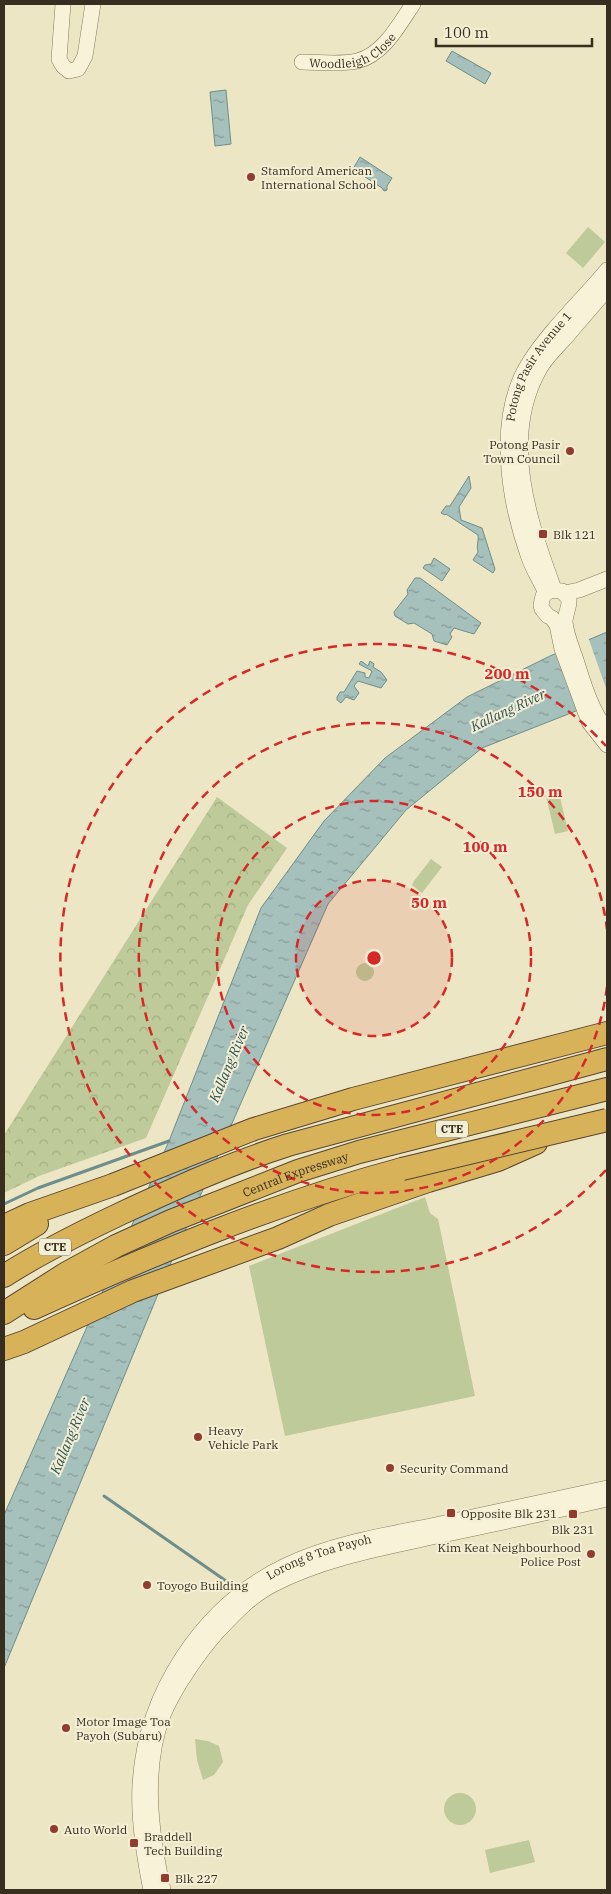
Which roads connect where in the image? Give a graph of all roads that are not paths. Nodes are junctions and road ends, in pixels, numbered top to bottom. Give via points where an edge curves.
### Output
1 (64, 4) edge
2 (93, 4) edge
3 (413, 4) edge
4 (302, 62) dead end
5 (607, 270) edge
6 (607, 290) edge
7 (607, 579) edge
8 (607, 590) edge
9 (555, 592) junction
10 (562, 617) junction
11 (593, 720) junction
12 (607, 732) edge
13 (607, 745) edge
14 (607, 1033) edge
15 (607, 1059) edge
16 (607, 1089) edge
17 (607, 1110) edge
18 (607, 1120) edge
19 (113, 1185) junction
20 (274, 1225) junction
21 (4, 1226) edge
22 (4, 1244) edge
23 (10, 1271) edge
24 (72, 1281) junction
25 (4, 1313) edge
26 (4, 1321) edge
27 (4, 1349) edge
28 (607, 1488) edge
29 (607, 1500) edge
30 (151, 1890) edge
31 (163, 1890) edge

1 - 2 street via 59,59 68,71 78,69 85,56
3 - 4 street, Woodleigh Close via 384,44 366,58 355,62
5 - 9 street, Potong Pasir Avenue 1 via 540,347 519,382 512,408 508,440 515,510 528,556
6 - 9 street, Potong Pasir Avenue 1 via 550,354 531,386 524,407 519,440 524,484 534,529
7 - 9 street via 579,590
8 - 10 street via 576,602
9 - 10 street, Potong Pasir Avenue 1 via 569,599
9 - 10 street, Potong Pasir Avenue 1 via 543,596 541,605 545,613
10 - 11 street, Potong Pasir Avenue 1 via 562,649
11 - 12 street, Potong Pasir Avenue 1
11 - 13 street, Potong Pasir Avenue 1
14 - 19 highway via 353,1099 254,1129
15 - 23 highway, Central Expressway / CTE via 258,1155 173,1189
16 - 24 highway, Central Expressway / CTE via 359,1152 256,1187 116,1246
17 - 20 highway via 498,1160 329,1215
18 - 20 highway, bridge via 394,1172
19 - 21 highway
19 - 22 highway
20 - 24 highway
20 - 27 highway via 132,1291 65,1317 24,1342
24 - 25 highway, Central Expressway / CTE
24 - 26 highway
28 - 30 street, Lorong 8 Toa Payoh via 404,1531 305,1557 253,1584 226,1606 179,1662 151,1721 141,1767 139,1803
29 - 31 street, Lorong 8 Toa Payoh via 406,1542 309,1568 273,1584 239,1609 189,1668 164,1713 157,1736 151,1814

